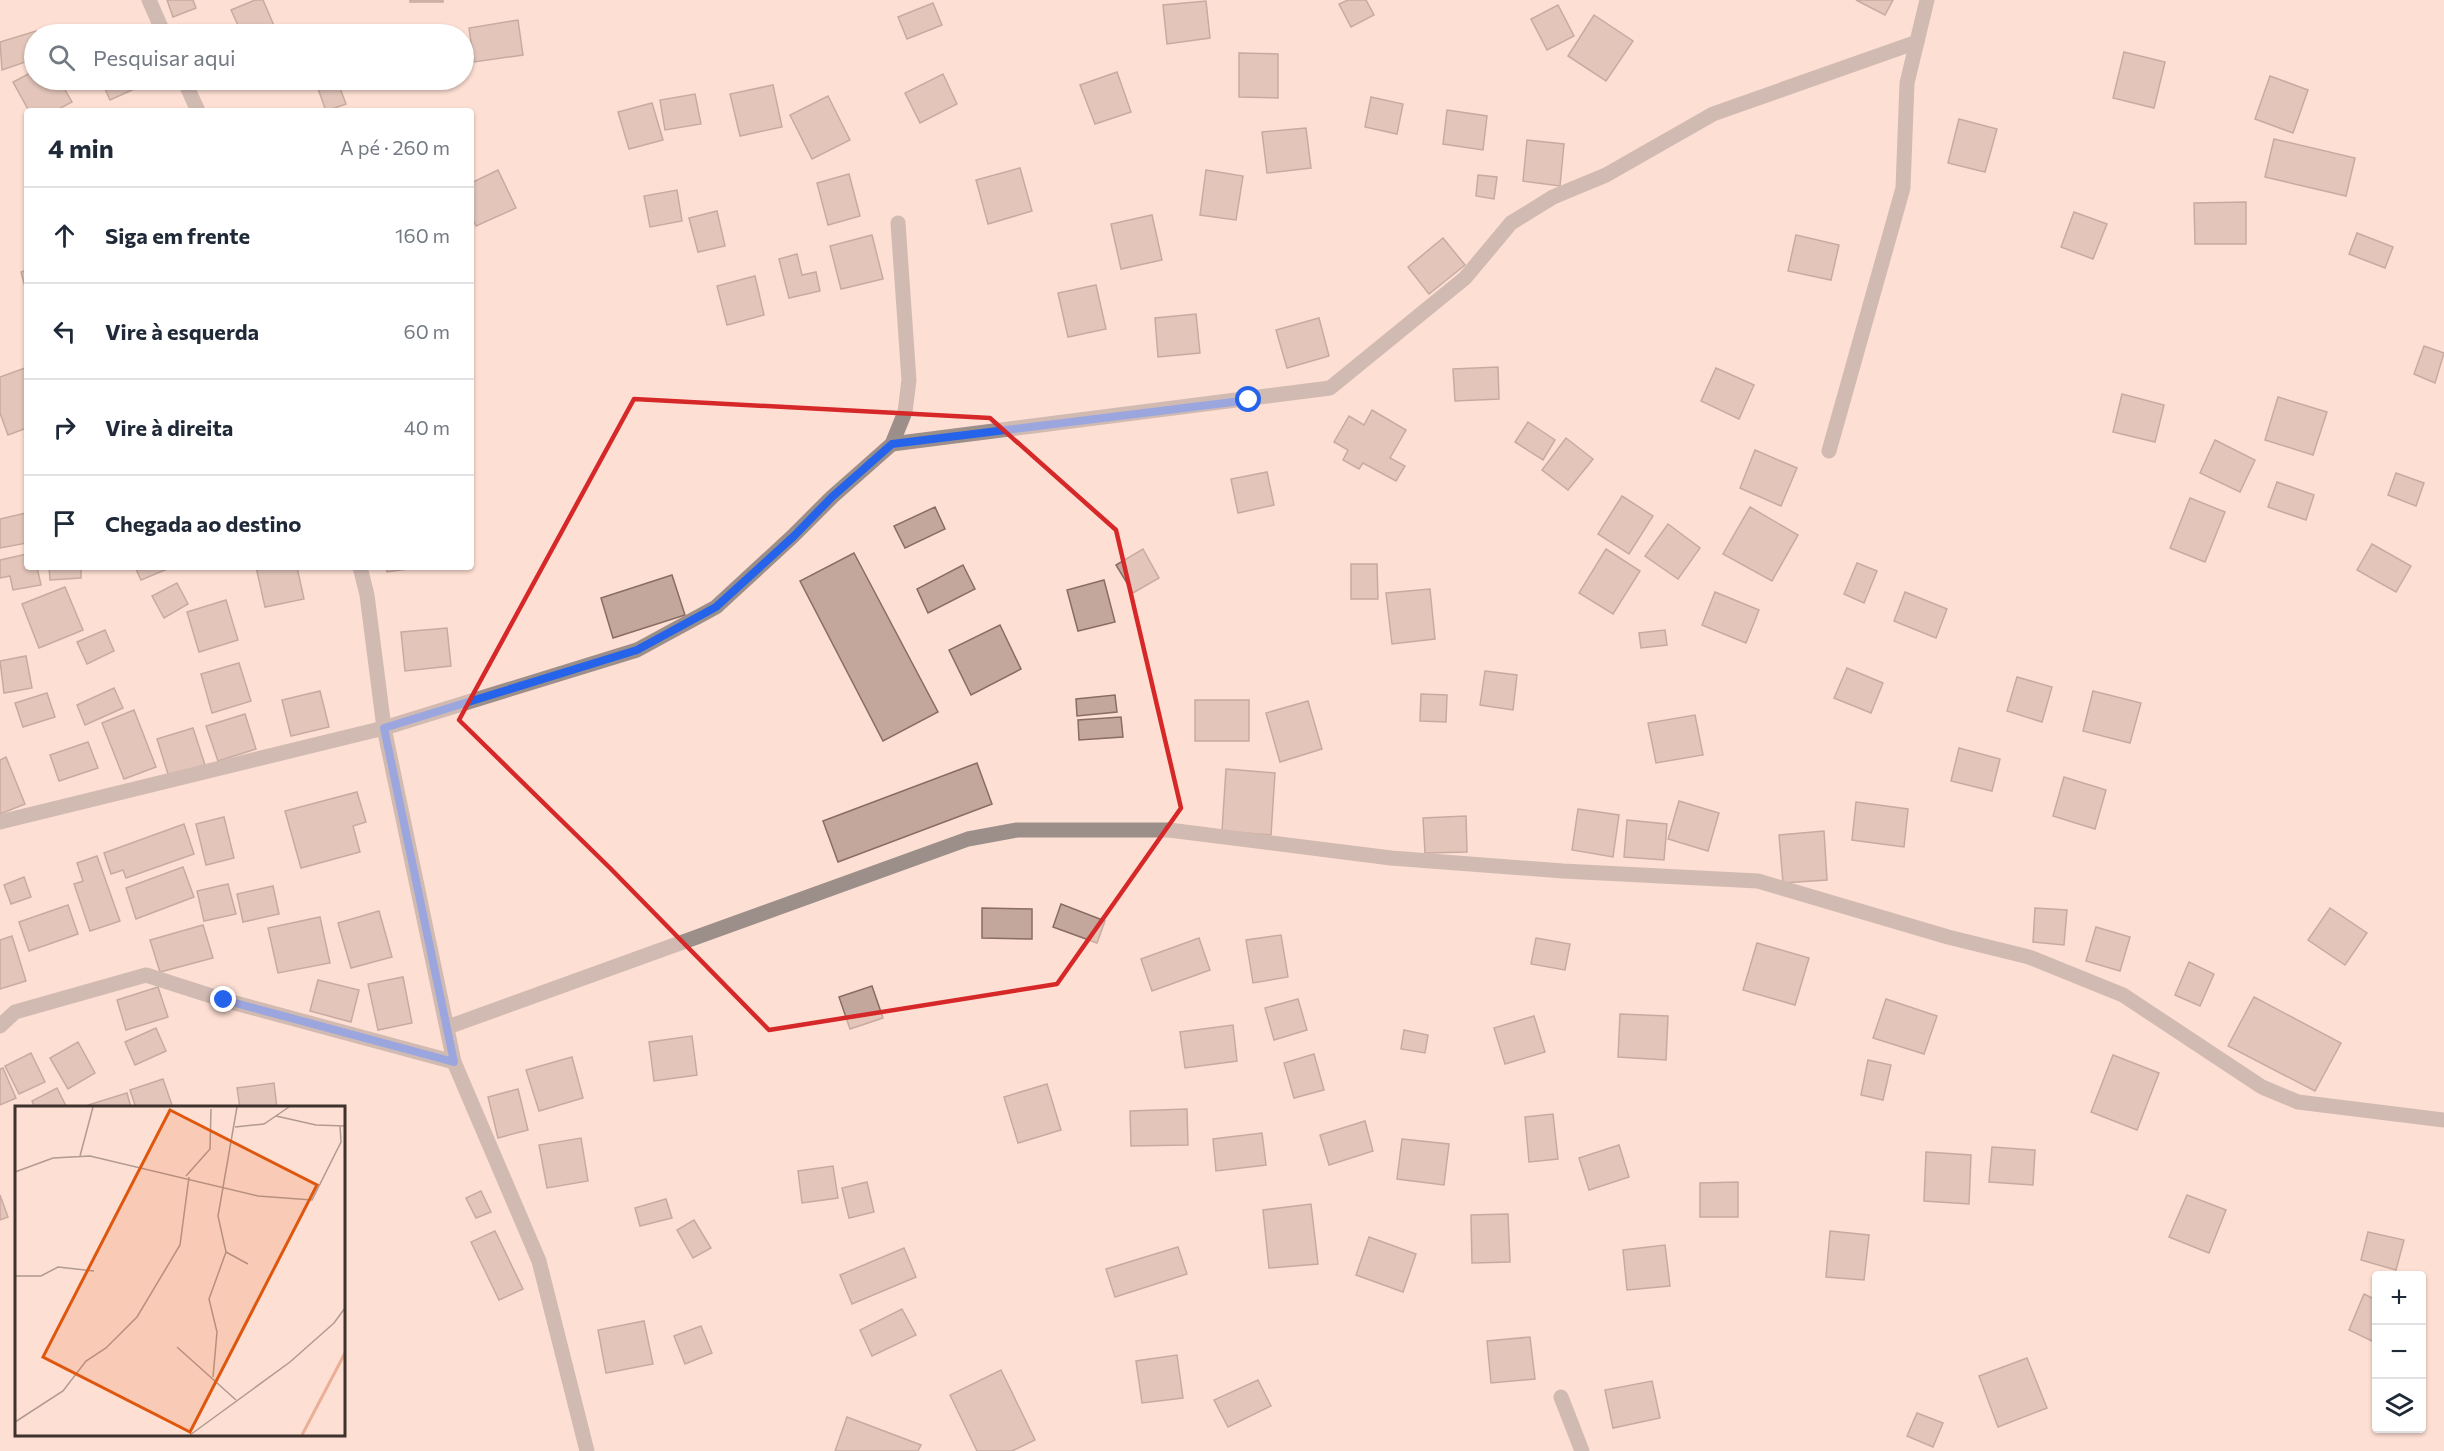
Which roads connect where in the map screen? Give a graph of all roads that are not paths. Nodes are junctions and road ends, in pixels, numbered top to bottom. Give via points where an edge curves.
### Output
1 (149, 0) edge
2 (1927, 0) edge
3 (160, 24) edge
4 (1917, 42) junction
5 (189, 90) edge
6 (197, 108) edge
7 (898, 223) dead end
8 (892, 444) junction
9 (1828, 451) dead end
10 (361, 570) edge
11 (384, 728) junction
12 (0, 822) edge
13 (0, 1026) edge
14 (448, 1027) junction
15 (454, 1062) junction
16 (2444, 1120) edge
17 (1561, 1397) dead end
18 (587, 1451) edge
19 (1582, 1451) edge

1 - 3 street
2 - 4 street
4 - 8 street via 1713,114 1606,175 1553,196 1511,223 1465,278 1330,388
4 - 9 street via 1906,83 1903,188
5 - 6 street
7 - 8 street via 909,380 905,412
8 - 11 street via 716,607 637,650
10 - 11 street
11 - 12 street
11 - 14 street
13 - 15 street via 15,1012 146,975
14 - 15 street
14 - 16 street via 968,838 1017,830 1168,830 1391,858 1758,881 2029,957 2123,995 2262,1087 2298,1102
15 - 18 street via 539,1261
17 - 19 street

